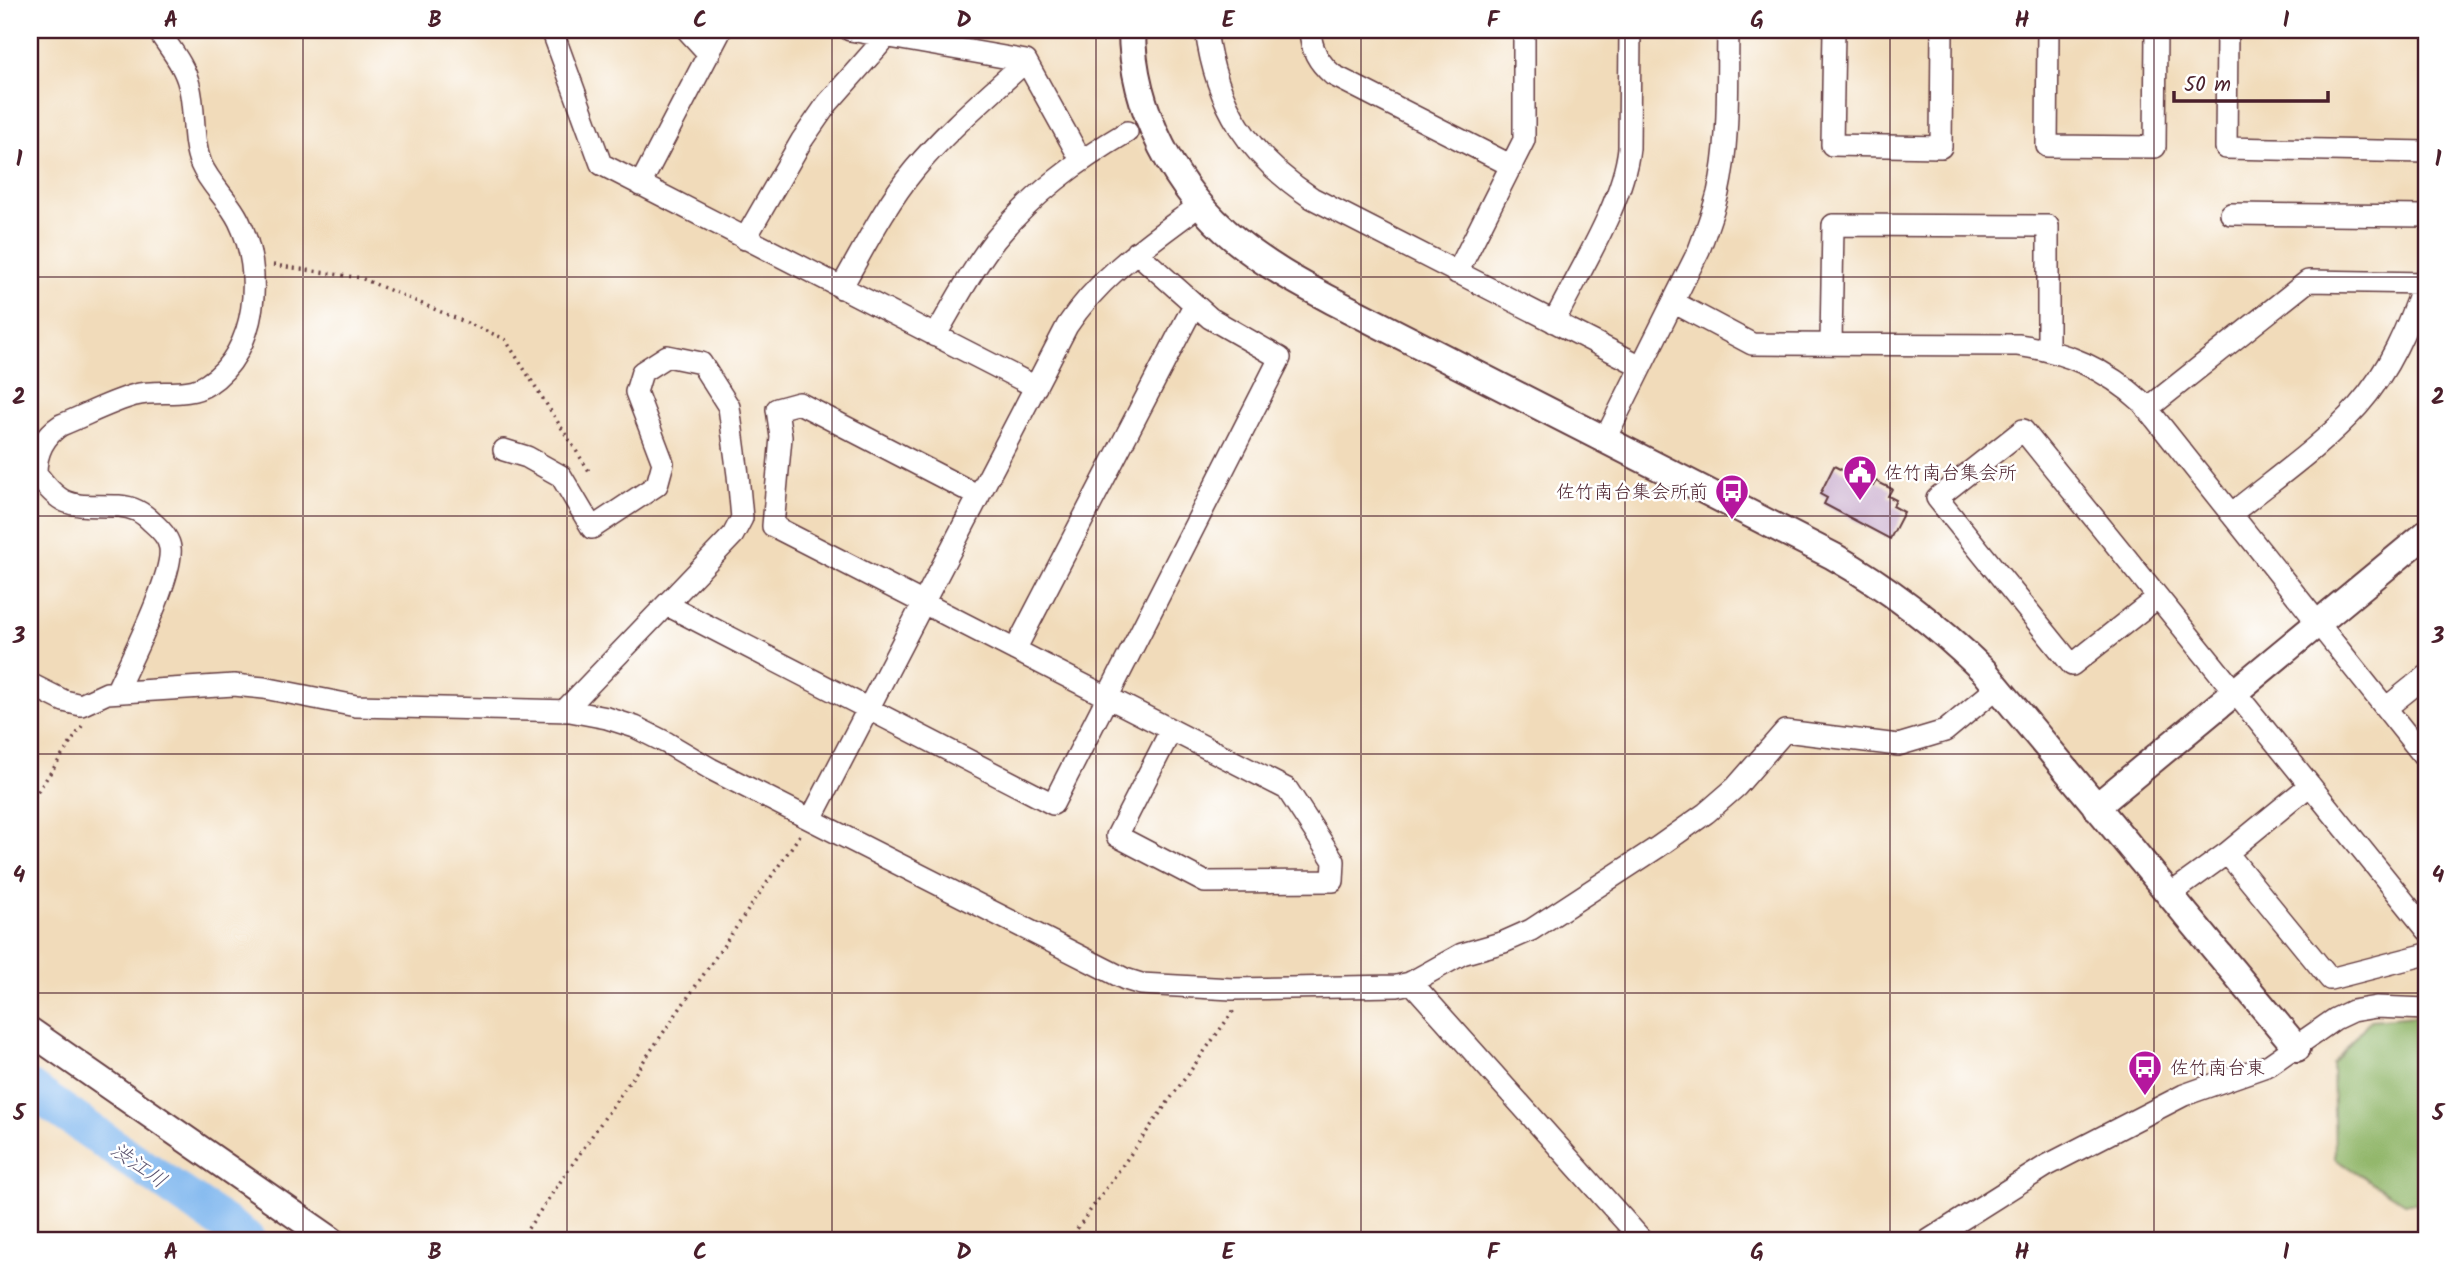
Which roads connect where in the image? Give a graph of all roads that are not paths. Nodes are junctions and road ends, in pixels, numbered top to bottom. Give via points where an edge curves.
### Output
1 (158, 30) edge
2 (552, 30) edge
3 (687, 30) edge
4 (721, 30) edge
5 (850, 30) edge
6 (1132, 30) edge
7 (1206, 30) edge
8 (1310, 30) edge
9 (1524, 30) edge
10 (1630, 30) edge
11 (1728, 30) edge
12 (1834, 30) edge
13 (1942, 30) edge
14 (2048, 30) edge
15 (2156, 30) edge
16 (2227, 30) edge
17 (887, 36) junction
18 (709, 54) junction
19 (1026, 61) junction
20 (1127, 132) dead end
21 (2427, 152) edge
22 (1081, 160) junction
23 (1512, 166) junction
24 (640, 185) junction
25 (1201, 204) junction
26 (2231, 214) dead end
27 (2427, 216) edge
28 (745, 239) junction
29 (1136, 253) junction
30 (1457, 273) junction
31 (2425, 283) edge
32 (841, 288) junction
33 (1673, 302) junction
34 (1194, 305) junction
35 (1554, 322) junction
36 (935, 336) junction
37 (1831, 344) junction
38 (2048, 350) junction
39 (1641, 366) junction
40 (1035, 387) junction
41 (2147, 409) junction
42 (1605, 439) junction
43 (504, 450) dead end
44 (979, 496) junction
45 (2231, 514) junction
46 (2427, 533) edge
47 (2158, 597) junction
48 (924, 603) junction
49 (667, 605) junction
50 (2318, 622) junction
51 (1015, 650) junction
52 (2427, 675) edge
53 (30, 684) edge
54 (1998, 687) junction
55 (2234, 691) junction
56 (117, 692) junction
57 (1107, 697) junction
58 (2386, 708) junction
59 (869, 709) junction
60 (564, 711) junction
61 (1171, 730) junction
62 (2427, 760) edge
63 (2310, 785) junction
64 (2096, 807) junction
65 (811, 819) junction
66 (2227, 853) junction
67 (2180, 887) dead end
68 (2427, 930) edge
69 (2427, 954) edge
70 (1412, 982) junction
71 (2427, 1009) edge
72 (30, 1031) edge
73 (2297, 1048) junction
74 (331, 1240) edge
75 (1642, 1240) edge
76 (1929, 1240) edge

1 - 56 street via 189,83 202,165 240,222 254,288 242,345 227,370 201,389 135,395 61,425 51,432 36,459 36,473 55,497 76,506 121,506 142,512 169,541 163,584
2 - 24 street via 601,164
3 - 18 street
4 - 18 street
5 - 17 street
6 - 25 street via 1137,79 1146,107 1178,175
7 - 30 street via 1216,82 1247,140 1267,163 1312,198
8 - 23 street via 1316,56 1333,75
9 - 23 street via 1524,140
10 - 35 street via 1627,167 1616,199
11 - 33 street via 1727,123 1718,192 1699,250
12 - 13 street via 1832,145 1941,146
14 - 15 street via 2047,146 2155,147
16 - 21 street via 2226,148
17 - 19 street
17 - 28 street via 802,140
18 - 24 street
19 - 22 street
19 - 32 street via 914,170
20 - 22 street
22 - 36 street via 1049,185 994,242
23 - 30 street
24 - 28 street
25 - 29 street
25 - 42 street via 1236,240 1272,267
26 - 27 street
28 - 32 street
29 - 34 street
29 - 40 street via 1081,306
30 - 35 street
31 - 41 street via 2308,281
31 - 45 street via 2400,342 2359,404 2318,444
32 - 36 street
33 - 37 street via 1752,344
33 - 39 street
34 - 51 street
34 - 57 street via 1280,358
35 - 39 street
36 - 40 street
37 - 38 street via 2018,345
37 - 38 street via 1833,225 2048,226
38 - 41 street via 2092,365
39 - 42 street
40 - 44 street
41 - 45 street
42 - 54 street via 1870,578 1945,634
43 - 49 street via 561,476 592,528 657,485 663,463 636,392 642,372 667,356 701,363 729,407 742,518 733,535
44 - 48 street
44 - 48 street via 799,403 777,409 781,437 773,526
45 - 50 street
46 - 50 street
47 - 47 street via 2023,430 1937,498 2072,665
47 - 55 street
48 - 51 street
48 - 59 street
49 - 59 street
49 - 60 street
50 - 55 street
50 - 58 street
51 - 57 street
52 - 58 street
53 - 56 street via 81,705
54 - 64 street
54 - 70 street via 1945,731 1898,745 1784,731 1736,787 1658,847 1531,930 1462,954
55 - 63 street
55 - 64 street
56 - 60 street via 234,685 356,706
57 - 59 street via 1053,804
57 - 61 street
58 - 62 street
59 - 65 street
60 - 65 street via 635,727
61 - 61 street via 1287,789 1334,861 1333,881 1205,882 1116,836
63 - 66 street
63 - 68 street
64 - 73 street
65 - 70 street via 1141,984 1232,989
66 - 67 street
66 - 69 street via 2330,979
70 - 75 street
71 - 73 street via 2376,1007 2353,1012 2334,1019
72 - 74 street
73 - 76 street via 2269,1065 2146,1114 2046,1166

